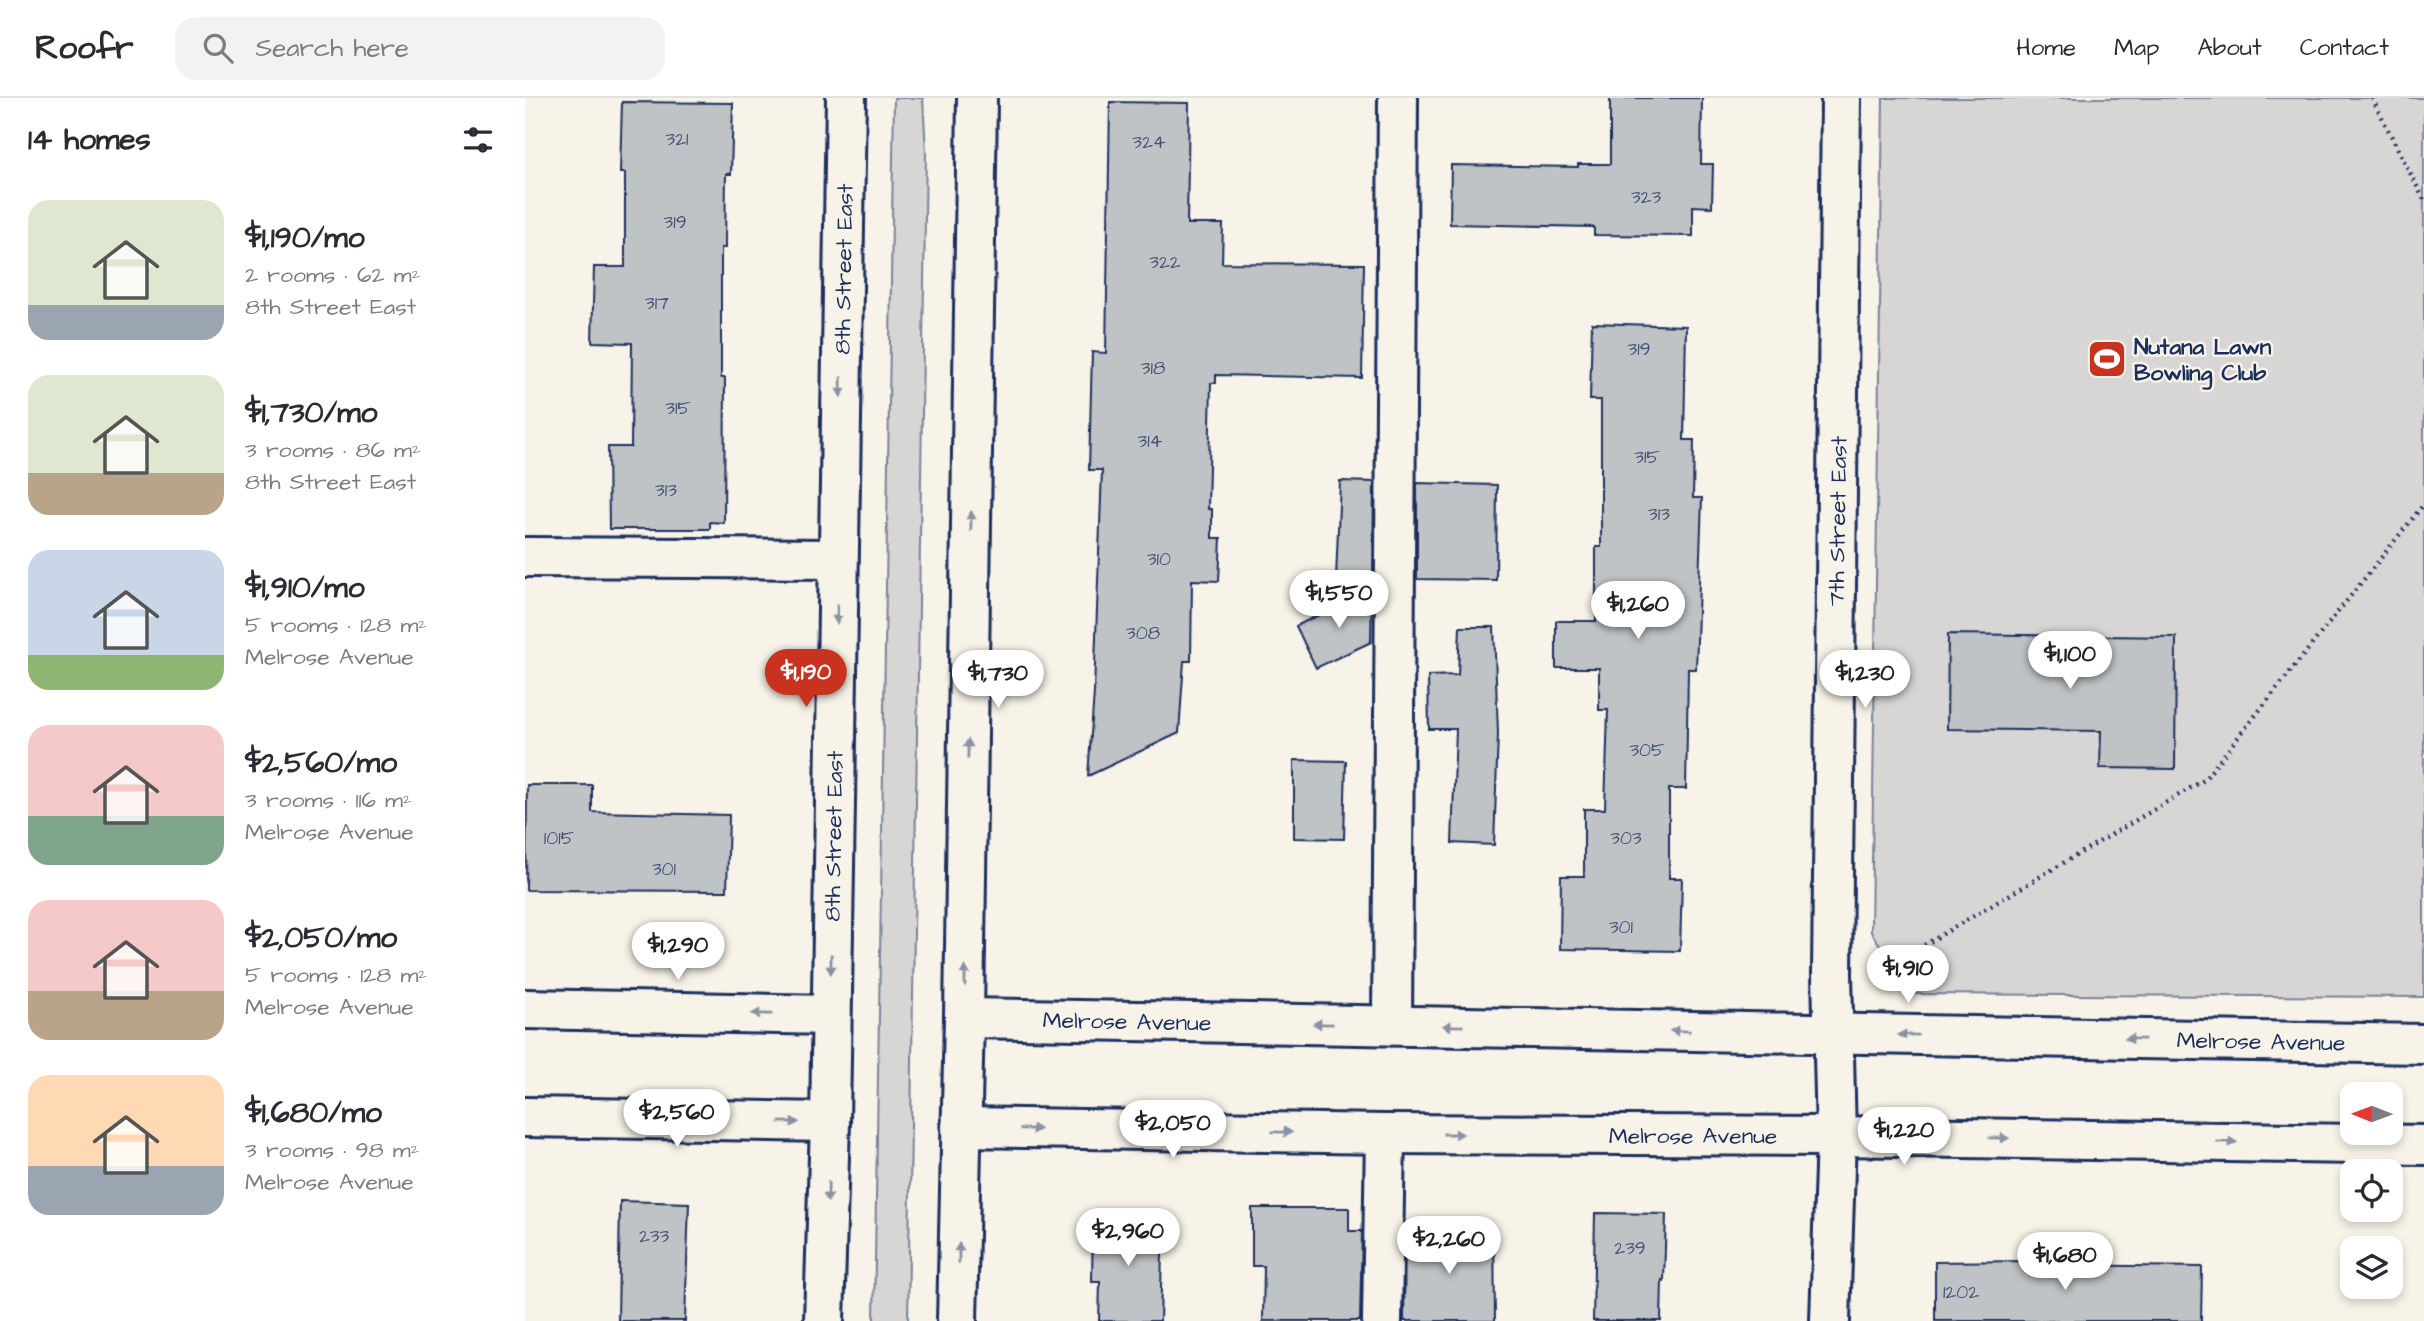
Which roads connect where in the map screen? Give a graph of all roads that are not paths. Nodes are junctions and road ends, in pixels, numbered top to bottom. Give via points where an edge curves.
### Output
1 (846, 98) edge
2 (977, 98) edge
3 (1398, 98) edge
4 (1841, 98) edge
5 (525, 557) edge
6 (838, 559) junction
7 (525, 1009) edge
8 (831, 1015) junction
9 (964, 1018) junction
10 (1392, 1025) junction
11 (1832, 1033) junction
12 (2424, 1044) edge
13 (525, 1117) edge
14 (830, 1122) junction
15 (961, 1127) junction
16 (1385, 1134) junction
17 (1836, 1136) junction
18 (2424, 1145) edge
19 (824, 1321) edge
20 (957, 1321) edge
21 (1382, 1321) edge
22 (1830, 1321) edge

1 -> 6 street, 8th Street East
9 -> 2 street
3 - 10 street
4 - 11 street, 7th Street East
5 - 6 street
6 -> 8 street, 8th Street East
8 -> 7 street
8 - 14 street, 8th Street East
10 -> 9 street, Melrose Avenue
9 - 15 street
11 -> 10 street, Melrose Avenue
12 -> 11 street, Melrose Avenue
11 - 17 street, 7th Street East
13 -> 14 street
14 -> 19 street, 8th Street East
15 -> 16 street, Melrose Avenue
20 -> 15 street
16 -> 17 street, Melrose Avenue
16 - 21 street
17 -> 18 street, Melrose Avenue
17 - 22 street, 7th Street East

